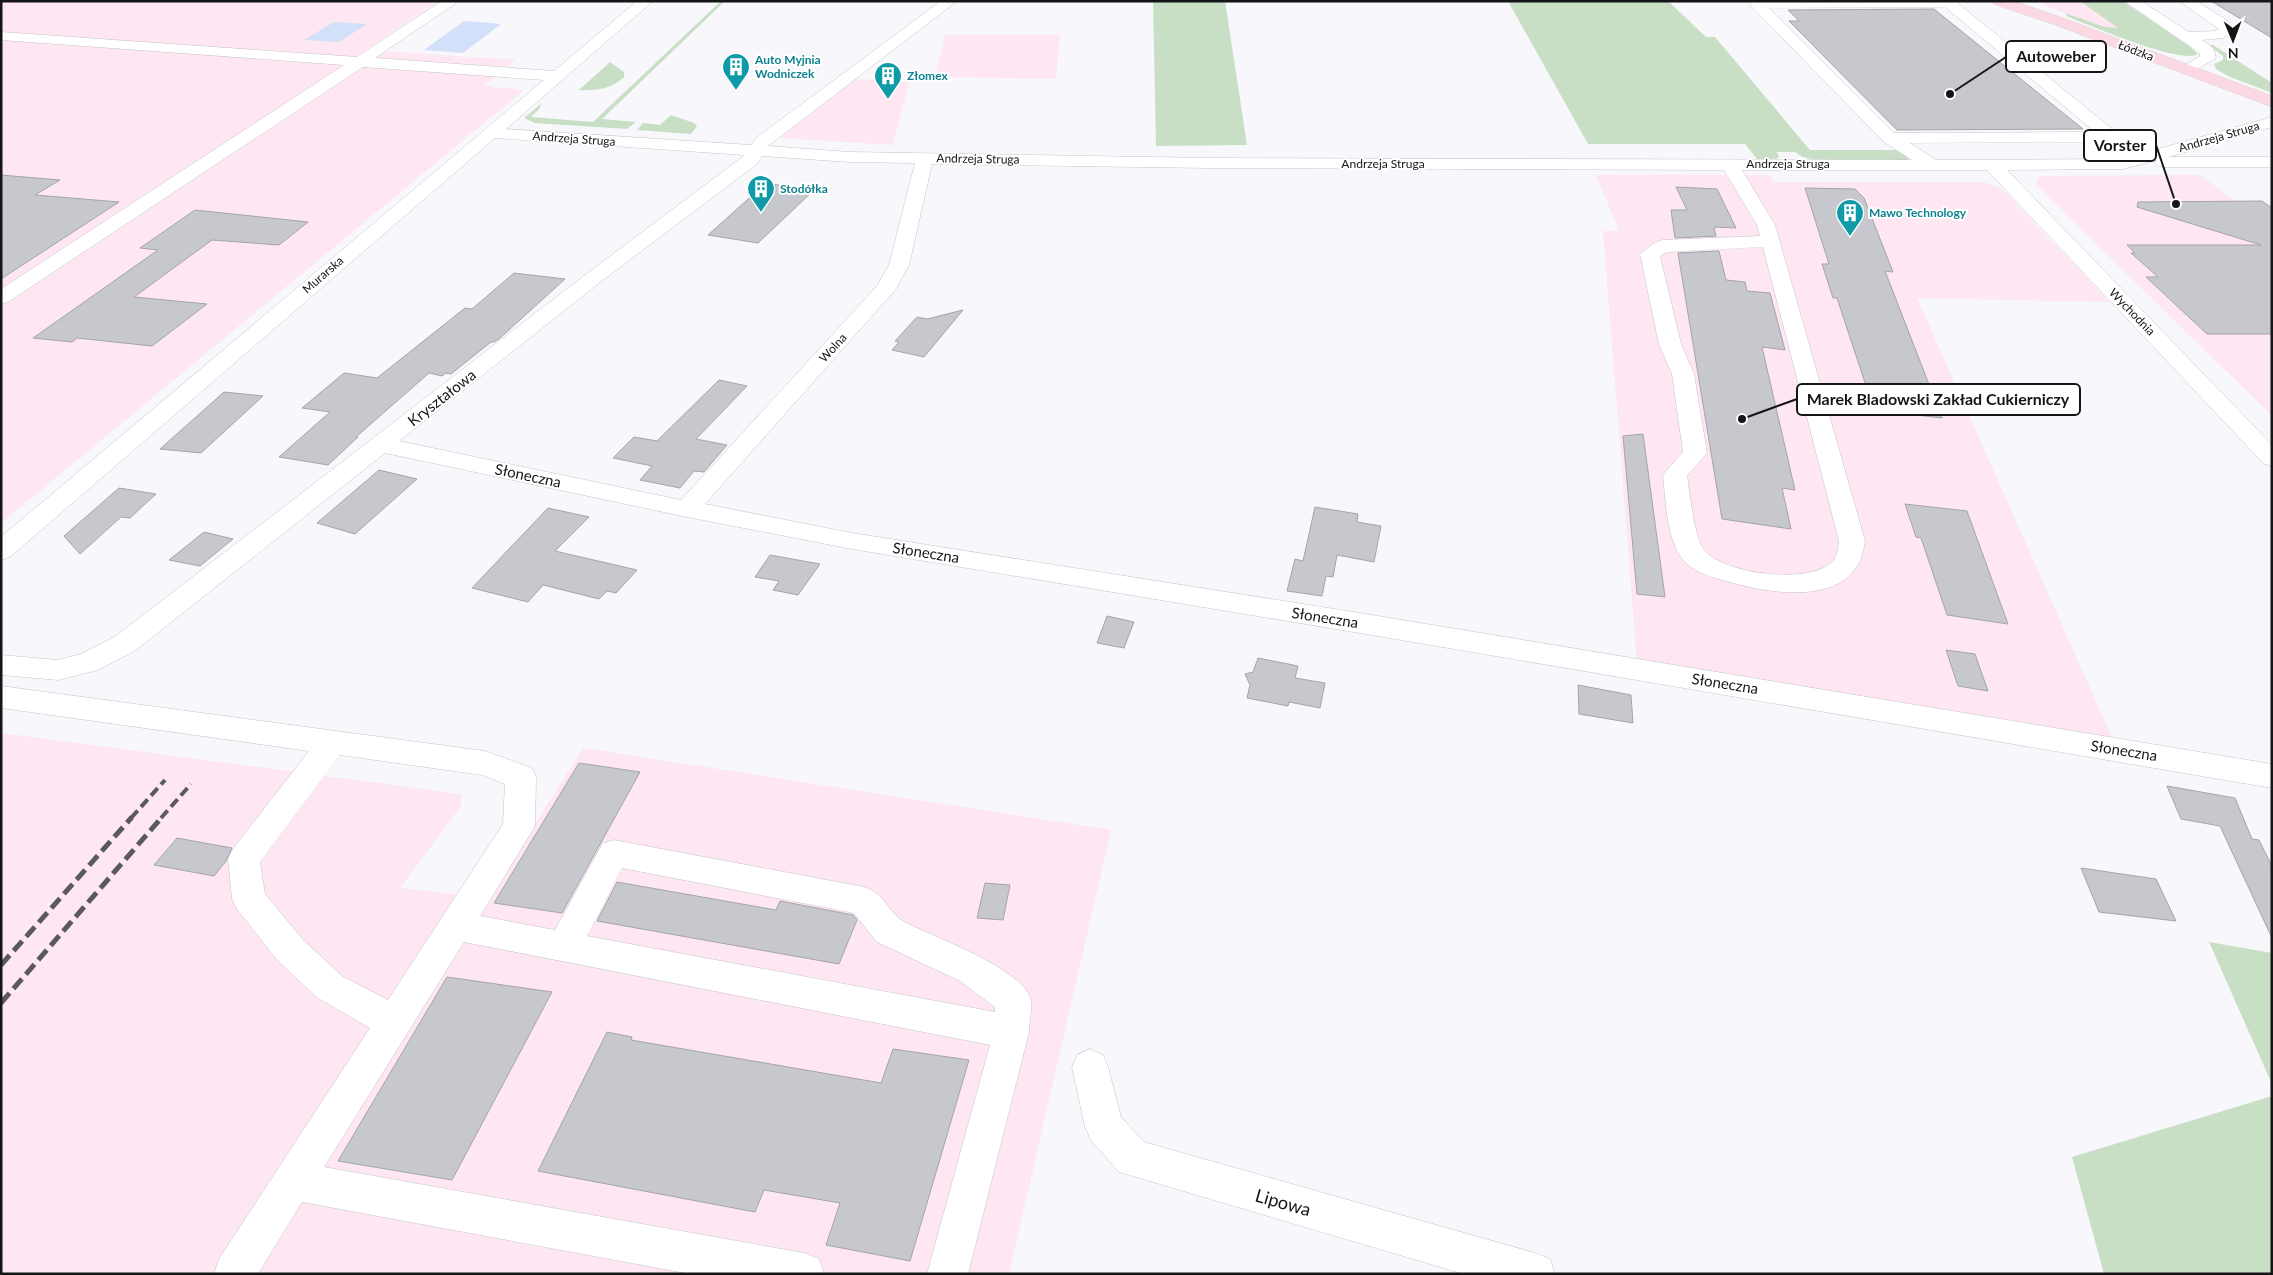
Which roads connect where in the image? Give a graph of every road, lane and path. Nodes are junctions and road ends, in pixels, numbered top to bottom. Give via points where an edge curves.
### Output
1 (452, 1) edge
2 (646, 1) edge
3 (950, 1) edge
4 (1999, 1) edge
5 (2132, 1) edge
6 (2186, 1) edge
7 (1947, 2) edge
8 (1752, 3) edge
9 (1, 36) edge
10 (2186, 37) junction
11 (360, 62) junction
12 (2186, 70) junction
13 (558, 76) junction
14 (2272, 102) edge
15 (2272, 122) edge
16 (490, 133) junction
17 (2111, 137) junction
18 (1890, 138) junction
19 (756, 152) junction
20 (2153, 155) junction
21 (925, 158) junction
22 (2132, 162) junction
23 (2272, 162) edge
24 (1729, 163) junction
25 (1933, 165) junction
26 (1992, 165) junction
27 (1771, 241) junction
28 (1, 298) edge
29 (382, 445) junction
30 (2272, 459) edge
31 (687, 509) junction
32 (1, 550) edge
33 (1, 665) edge
34 (1, 698) edge
35 (333, 742) junction
36 (2272, 776) edge
37 (455, 926) junction
38 (563, 947) junction
39 (394, 1022) junction
40 (1011, 1032) junction
41 (1090, 1067) dead end
42 (294, 1181) junction
43 (234, 1274) edge
44 (804, 1274) edge
45 (947, 1274) edge
46 (1535, 1274) edge

1 - 11 street
2 - 13 street, Murarska
3 - 19 street, Kryształowa via 762,142
4 - 12 main road, Łódzka
5 - 10 street
6 - 10 street via 2223,24 2227,30 2218,35
7 - 8 street
7 - 17 street
8 - 18 street
9 - 11 street
10 - 12 street via 2208,51 2209,55
11 - 13 street
11 - 28 street
12 - 14 main road, Łódzka
13 - 16 street, Murarska
15 - 20 street, Andrzeja Struga
16 - 19 street, Andrzeja Struga
16 - 32 street, Murarska
17 - 18 street
17 - 20 street via 2124,146
18 - 25 street
19 - 21 street, Andrzeja Struga
19 - 29 street, Kryształowa via 751,160 596,276
20 - 22 street, Andrzeja Struga
21 - 24 street, Andrzeja Struga via 1209,163
21 - 31 street, Wolna via 899,265 886,289
22 - 23 street
22 - 26 street, Andrzeja Struga
24 - 25 street, Andrzeja Struga
24 - 27 street via 1766,225
25 - 26 street, Andrzeja Struga
26 - 30 street, Wychodnia
27 - 27 street via 1663,246 1650,254 1670,344 1683,374 1695,452 1675,475 1692,554 1710,567 1750,580 1788,584 1815,582 1837,572 1849,556 1852,541
29 - 31 street, Słoneczna
29 - 33 street, Kryształowa via 126,643 88,663 58,670
31 - 36 street, Słoneczna via 852,541
34 - 35 street
35 - 37 street via 485,762 521,777 519,826
35 - 39 street via 244,860 249,899 291,951 330,987
37 - 38 street
37 - 39 street
38 - 40 street
38 - 40 street via 614,852 864,902 890,931 995,984 1013,1001
39 - 42 street
40 - 45 street
41 - 46 street, Lipowa via 1104,1126 1132,1158
42 - 43 street
42 - 44 street

